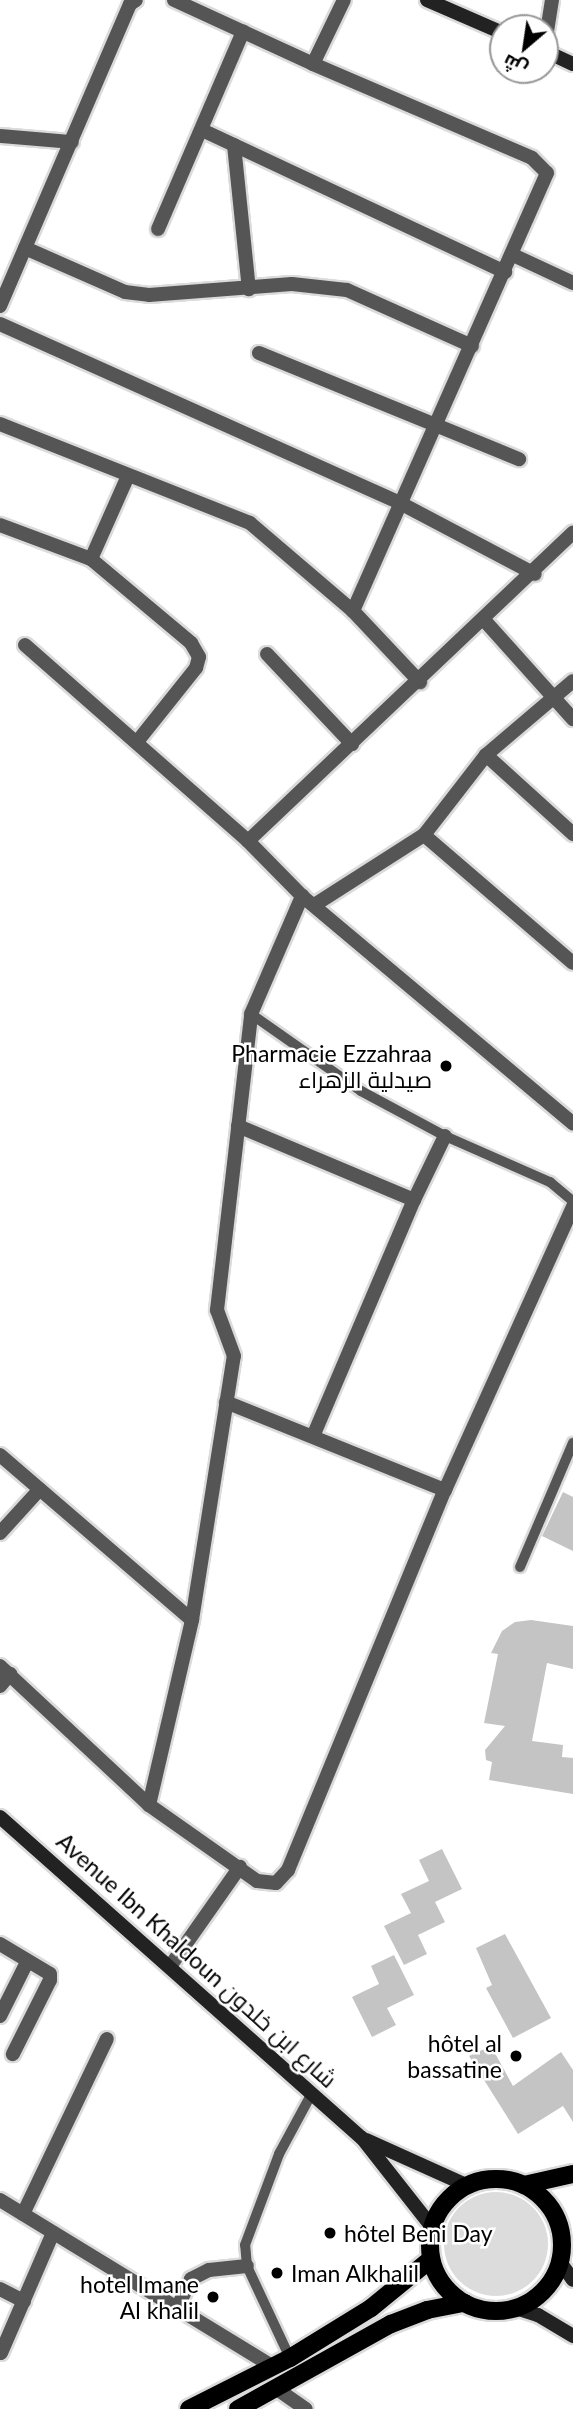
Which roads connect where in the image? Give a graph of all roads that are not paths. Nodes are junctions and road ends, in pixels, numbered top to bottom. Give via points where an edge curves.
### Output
1 (136, 0) edge
2 (174, 0) edge
3 (344, 0) edge
4 (427, 0) edge
5 (489, 27) edge
6 (243, 32) junction
7 (313, 64) junction
8 (202, 130) junction
9 (0, 136) edge
10 (72, 142) junction
11 (234, 145) junction
12 (158, 229) dead end
13 (25, 247) junction
14 (513, 255) junction
15 (505, 272) junction
16 (573, 284) edge
17 (249, 289) junction
18 (0, 306) edge
19 (0, 324) edge
20 (472, 346) junction
21 (259, 353) dead end
22 (0, 424) edge
23 (436, 425) junction
24 (519, 459) dead end
25 (127, 478) junction
26 (402, 504) junction
27 (0, 525) edge
28 (573, 533) edge
29 (91, 559) junction
30 (535, 574) junction
31 (353, 611) junction
32 (485, 621) junction
33 (25, 645) dead end
34 (267, 654) dead end
35 (420, 681) junction
36 (573, 681) edge
37 (553, 697) junction
38 (573, 719) edge
39 (137, 742) junction
40 (352, 744) junction
41 (486, 755) junction
42 (573, 834) edge
43 (424, 835) junction
44 (247, 841) junction
45 (302, 896) junction
46 (316, 904) junction
47 (573, 964) edge
48 (251, 1014) junction
49 (572, 1120) edge
50 (237, 1126) junction
51 (445, 1136) junction
52 (414, 1200) junction
53 (573, 1201) edge
54 (573, 1206) edge
55 (226, 1402) junction
56 (314, 1434) junction
57 (573, 1443) edge
58 (0, 1455) edge
59 (40, 1489) junction
60 (445, 1490) junction
61 (0, 1533) edge
62 (520, 1566) dead end
63 (192, 1620) junction
64 (5, 1670) edge
65 (0, 1686) edge
66 (149, 1805) junction
67 (0, 1817) edge
68 (240, 1867) junction
69 (0, 1944) edge
70 (27, 1962) junction
71 (171, 1965) junction
72 (0, 2016) edge
73 (107, 2039) dead end
74 (13, 2054) dead end
75 (312, 2093) junction
76 (362, 2138) junction
77 (573, 2174) edge
78 (466, 2185) junction
79 (524, 2185) junction
80 (0, 2200) edge
81 (23, 2214) junction
82 (432, 2227) junction
83 (567, 2228) edge
84 (53, 2233) junction
85 (431, 2259) junction
86 (560, 2262) junction
87 (247, 2266) junction
88 (573, 2280) edge
89 (0, 2289) edge
90 (23, 2301) junction
91 (464, 2303) junction
92 (177, 2308) junction
93 (516, 2308) junction
94 (573, 2336) edge
95 (1, 2353) edge
96 (290, 2358) junction
97 (272, 2366) junction
98 (277, 2389) junction
99 (189, 2409) edge
100 (238, 2409) edge
101 (306, 2409) edge

1 - 10 street via 130,4
2 - 6 street
3 - 7 street
4 - 5 street
6 - 7 street
6 - 8 street
7 - 14 street via 544,166 543,187
8 - 11 street
8 - 12 street
9 - 10 street
10 - 13 street
11 - 15 street
11 - 17 street
13 - 17 street via 125,292
13 - 18 street
14 - 15 street
14 - 16 street
15 - 20 street
17 - 20 street via 292,284 347,290
19 - 26 street
20 - 23 street
21 - 23 street
22 - 25 street
23 - 24 street
23 - 26 street
25 - 29 street
25 - 31 street via 250,523
26 - 30 street
26 - 31 street
27 - 29 street
28 - 30 street
29 - 39 street via 191,643 199,657 196,668
30 - 32 street
31 - 35 street
32 - 35 street
32 - 37 street
33 - 39 street
34 - 40 street
35 - 40 street
36 - 37 street
37 - 38 street
37 - 41 street
39 - 44 street
40 - 44 street
41 - 42 street
41 - 43 street
43 - 46 street
43 - 47 street
44 - 45 street
45 - 46 street
45 - 48 street
46 - 49 street
48 - 50 street
48 - 51 lane via 362,1091
50 - 52 street
50 - 55 street via 217,1310 234,1356
51 - 52 street
51 - 53 lane via 550,1182
52 - 56 street
54 - 60 street
55 - 56 street
55 - 63 street
56 - 60 street
57 - 62 lane
58 - 59 street
59 - 61 street
59 - 63 street
60 - 68 street via 288,1870 276,1883 266,1883
63 - 66 street
64 - 65 street
64 - 66 street
66 - 68 street
67 - 71 street, Avenue Ibn Khaldoun شارع ابن خلدون
68 - 71 street
69 - 70 street
70 - 72 street
70 - 74 street via 50,1975 50,1980
71 - 75 street, Avenue Ibn Khaldoun شارع ابن خلدون
73 - 81 street
75 - 76 street, Avenue Ibn Khaldoun شارع ابن خلدون
75 - 87 lane via 253,2216 245,2245
76 - 78 street
76 - 82 street
77 - 79 main road
78 - 79 main road via 505,2179
78 - 82 main road via 451,2196
79 - 83 main road
80 - 81 street
81 - 84 street
82 - 85 main road
83 - 86 main road
84 - 90 street
84 - 92 street
85 - 91 main road via 443,2285
85 - 96 main road via 371,2308
86 - 88 street
86 - 93 main road via 544,2290
87 - 92 street via 209,2270 191,2279
87 - 96 lane
89 - 90 street
90 - 95 street
91 - 93 main road via 499,2311
91 - 98 main road via 391,2324
92 - 97 street
93 - 94 street
96 - 97 main road
97 - 99 main road
98 - 100 main road
98 - 101 street

